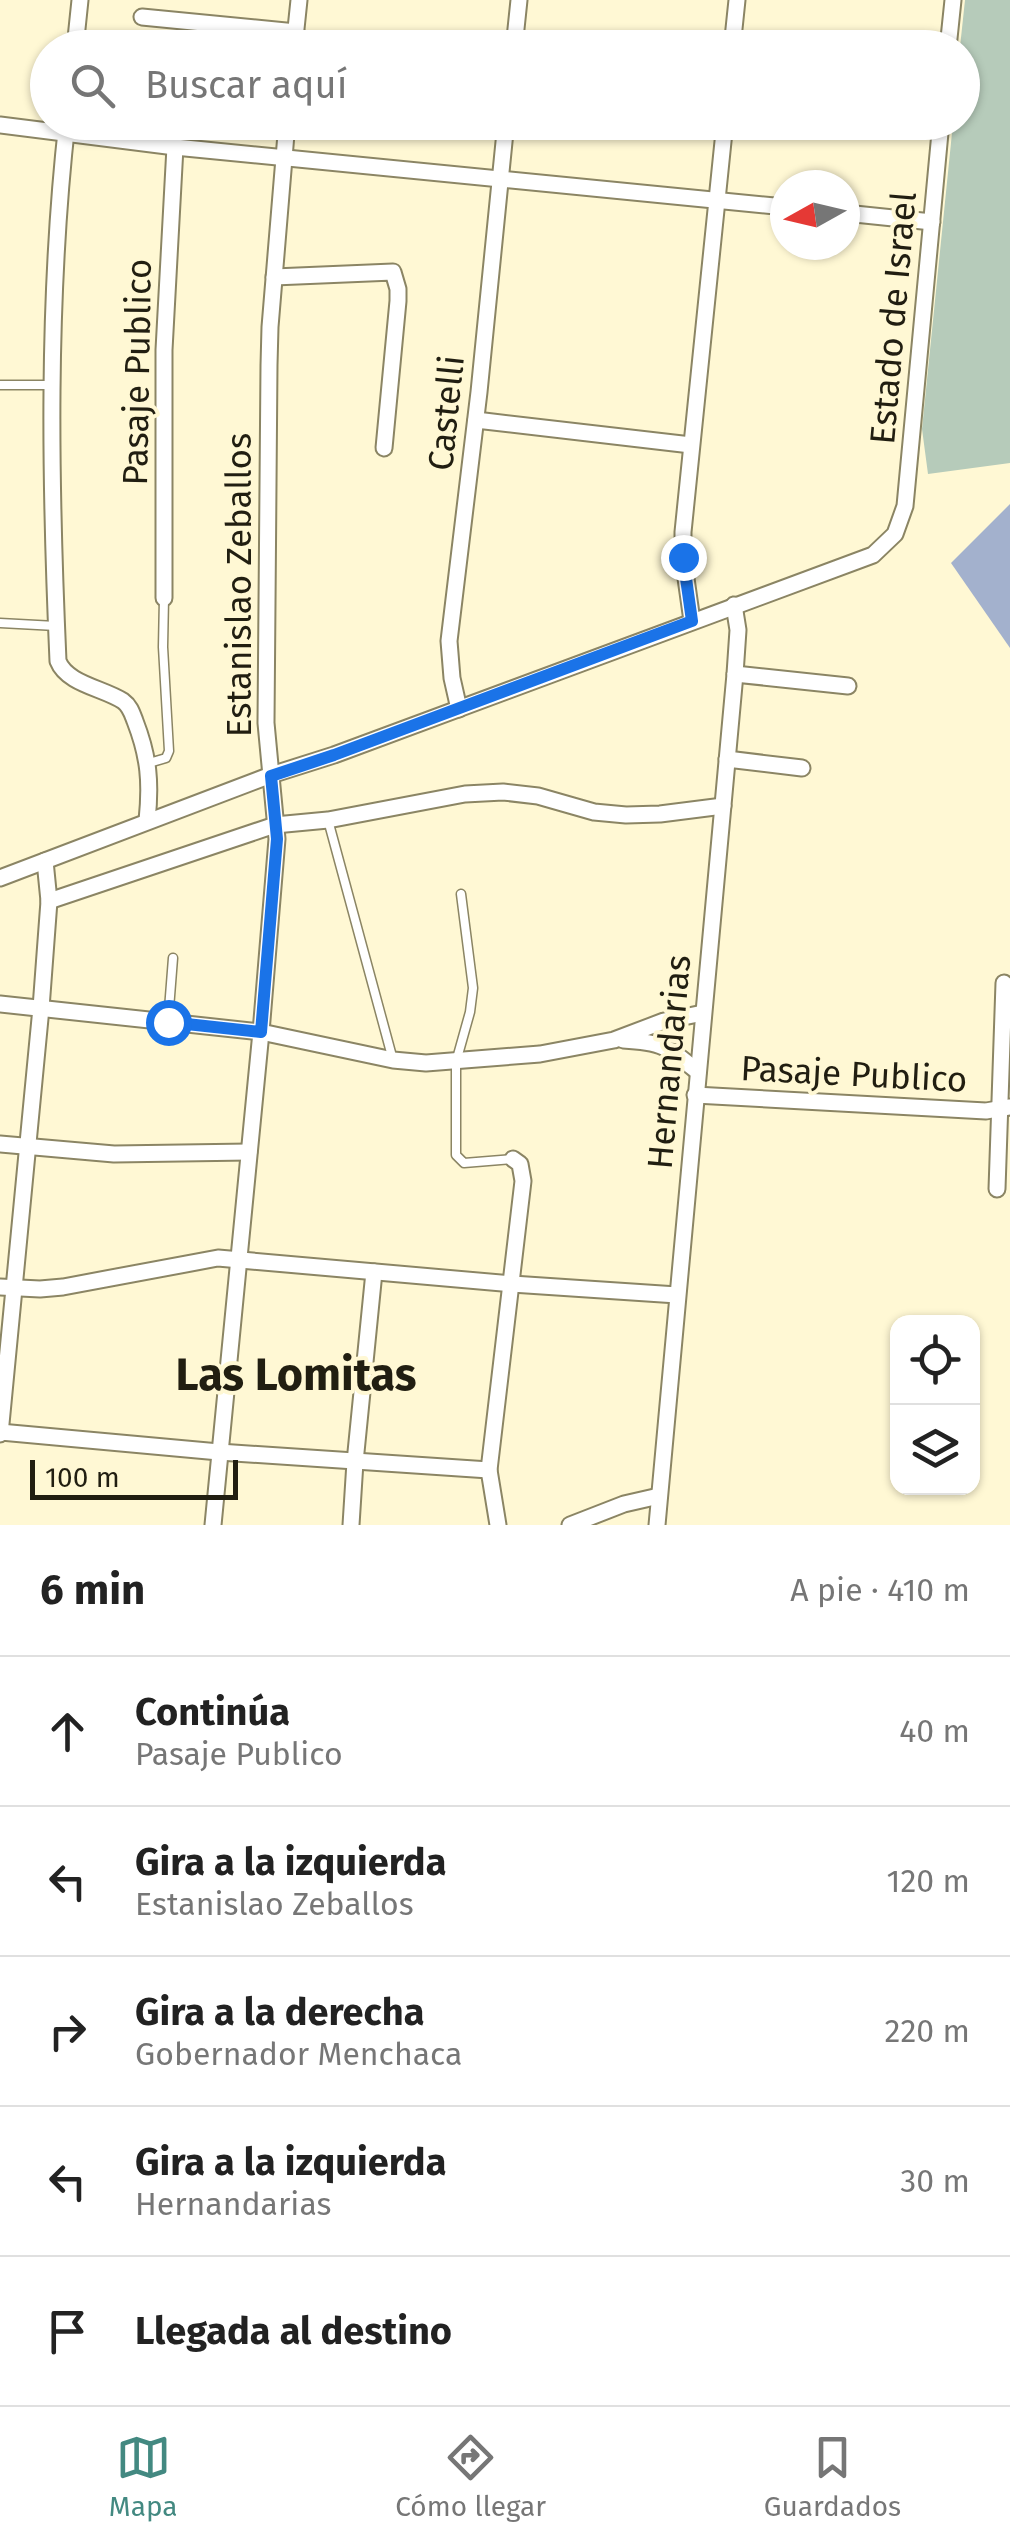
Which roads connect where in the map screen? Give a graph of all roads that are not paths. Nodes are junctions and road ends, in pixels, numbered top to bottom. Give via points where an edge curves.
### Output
1 (80, 0) edge
2 (299, 0) edge
3 (518, 0) edge
4 (737, 0) edge
5 (953, 0) edge
6 (142, 16) dead end
7 (77, 30) edge
8 (231, 30) edge
9 (296, 30) edge
10 (516, 30) edge
11 (734, 30) edge
12 (950, 30) edge
13 (0, 125) edge
14 (30, 126) edge
15 (65, 140) edge
16 (139, 140) edge
17 (285, 140) edge
18 (504, 140) edge
19 (723, 140) edge
20 (940, 140) edge
21 (176, 146) junction
22 (284, 156) junction
23 (500, 177) junction
24 (717, 200) junction
25 (770, 205) edge
26 (860, 215) edge
27 (932, 222) junction
28 (274, 278) junction
29 (0, 385) edge
30 (52, 385) junction
31 (476, 420) junction
32 (691, 444) junction
33 (384, 448) dead end
34 (164, 598) joint
35 (734, 605) junction
36 (692, 621) junction
37 (0, 623) edge
38 (56, 626) junction
39 (735, 674) junction
40 (848, 686) dead end
41 (459, 709) junction
42 (727, 759) junction
43 (148, 763) junction
44 (802, 768) dead end
45 (271, 776) junction
46 (723, 806) junction
47 (328, 820) junction
48 (147, 821) junction
49 (275, 825) junction
50 (44, 861) junction
51 (0, 878) edge
52 (461, 894) dead end
53 (48, 901) junction
54 (173, 958) dead end
55 (1004, 983) dead end
56 (0, 1004) edge
57 (41, 1008) junction
58 (704, 1013) junction
59 (168, 1022) junction
60 (261, 1032) junction
61 (614, 1040) junction
62 (393, 1060) junction
63 (456, 1062) junction
64 (698, 1072) junction
65 (695, 1096) junction
66 (1005, 1109) edge
67 (0, 1144) edge
68 (27, 1146) junction
69 (249, 1152) junction
70 (513, 1159) joint
71 (997, 1188) dead end
72 (238, 1259) junction
73 (374, 1272) junction
74 (512, 1284) junction
75 (7, 1288) edge
76 (677, 1295) junction
77 (0, 1433) edge
78 (219, 1452) junction
79 (355, 1462) junction
80 (489, 1470) junction
81 (659, 1496) junction
82 (213, 1525) edge
83 (351, 1525) edge
84 (498, 1525) edge
85 (570, 1525) edge
86 (657, 1525) edge

1 - 7 street
2 - 9 street
3 - 10 street
4 - 11 street
5 - 12 street
6 - 8 street
13 - 14 street
15 - 30 street
16 - 21 street
17 - 22 street, Estanislao Zeballos
18 - 23 street, Castelli
19 - 24 street
20 - 27 street, Estado de Israel
21 - 22 street
21 - 34 street, Pasaje Publico via 164,350
22 - 23 street
22 - 28 street, Estanislao Zeballos
23 - 24 street
23 - 31 street, Castelli
24 - 25 street
24 - 32 street
26 - 27 street
27 - 35 street, Estado de Israel via 907,488 894,534 873,555
28 - 33 street via 392,272 398,301
28 - 45 street, Estanislao Zeballos via 266,724
29 - 30 lane
30 - 38 street
31 - 32 street
31 - 41 street, Castelli via 449,641
32 - 36 street via 683,557
34 - 43 lane via 169,750 166,758
35 - 36 street
35 - 39 street, Hernandarias
36 - 41 street
37 - 38 lane
38 - 43 street via 64,672 127,705
39 - 40 street
39 - 42 street, Hernandarias
41 - 45 street
42 - 44 street
42 - 46 street, Hernandarias
43 - 48 street
45 - 48 street
45 - 49 street, Estanislao Zeballos
46 - 47 street via 626,816 503,792
46 - 58 street, Hernandarias
47 - 49 street
47 - 62 lane
48 - 50 street
49 - 53 street
49 - 60 street, Estanislao Zeballos
50 - 51 street
50 - 53 street
52 - 63 lane via 473,988
53 - 57 street
54 - 59 lane
55 - 66 street
56 - 57 street, Pasaje Publico
57 - 59 street, Pasaje Publico
57 - 68 street
58 - 61 street, Pasaje Publico
58 - 64 street, Hernandarias
59 - 60 street, Pasaje Publico
60 - 62 street, Pasaje Publico
60 - 69 street, Estanislao Zeballos
61 - 63 street, Pasaje Publico
61 - 64 street, Pasaje Publico via 668,1047
62 - 63 street, Pasaje Publico
63 - 70 lane via 456,1156 464,1163
64 - 65 street, Hernandarias
65 - 66 street, Pasaje Publico
65 - 76 street, Hernandarias
66 - 71 street
67 - 68 street
68 - 69 street via 114,1154
68 - 75 street
69 - 72 street, Estanislao Zeballos
70 - 74 street via 523,1182
72 - 73 street
72 - 75 street via 40,1290
72 - 78 street, Estanislao Zeballos
73 - 74 street
73 - 79 street
74 - 76 street
74 - 80 street
75 - 77 street
76 - 81 street, Hernandarias
77 - 78 street
78 - 79 street
78 - 82 street, Estanislao Zeballos
79 - 80 street
79 - 83 street
80 - 84 street
81 - 85 street
81 - 86 street, Hernandarias

